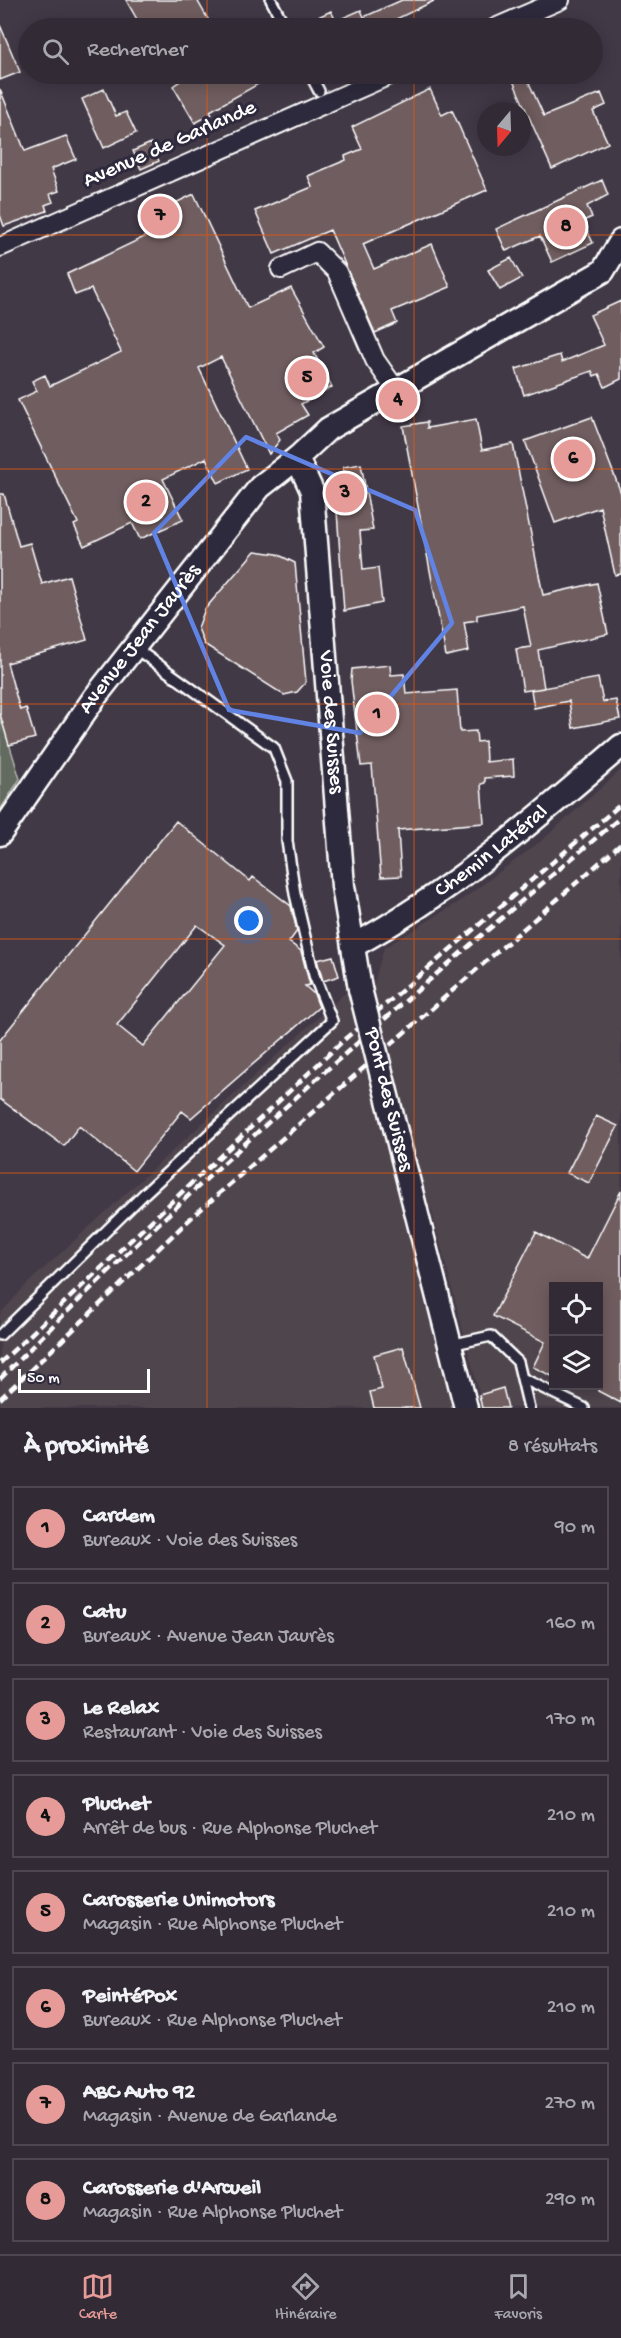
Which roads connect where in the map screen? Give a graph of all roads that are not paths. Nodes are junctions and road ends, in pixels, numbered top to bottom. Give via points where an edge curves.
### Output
1 (271, 0) edge
2 (560, 0) edge
3 (281, 18) edge
4 (518, 18) edge
5 (315, 84) edge
6 (369, 84) edge
7 (319, 91) dead end
8 (621, 241) edge
9 (0, 247) edge
10 (280, 268) dead end
11 (396, 390) junction
12 (297, 458) junction
13 (134, 647) junction
14 (621, 746) edge
15 (0, 834) edge
16 (353, 946) junction
17 (360, 989) joint
18 (0, 1335) edge
19 (450, 1345) junction
20 (522, 1378) junction
21 (466, 1408) edge
22 (529, 1408) edge
23 (584, 1408) edge

1 - 3 lane
2 - 4 street
5 - 7 lane
6 - 9 street, Avenue de Garlande
8 - 11 street, Avenue Jean Jaurès via 603,271
10 - 11 street via 317,252 337,272 375,360
11 - 12 street, Avenue Jean Jaurès via 328,429
12 - 13 street, Avenue Jean Jaurès via 260,487
12 - 16 street, Voie des Suisses via 312,491 343,886
13 - 15 street, Avenue Jean Jaurès via 95,696
13 - 18 lane via 274,748 287,781 286,841 295,894 314,975 332,1021 145,1193
14 - 16 street, Chemin Latéral via 528,826
16 - 17 street, Voie des Suisses
17 - 19 street, Pont des Suisses, bridge
19 - 20 lane via 491,1336 518,1362
19 - 21 street, Pont des Suisses
20 - 22 lane
20 - 23 lane

